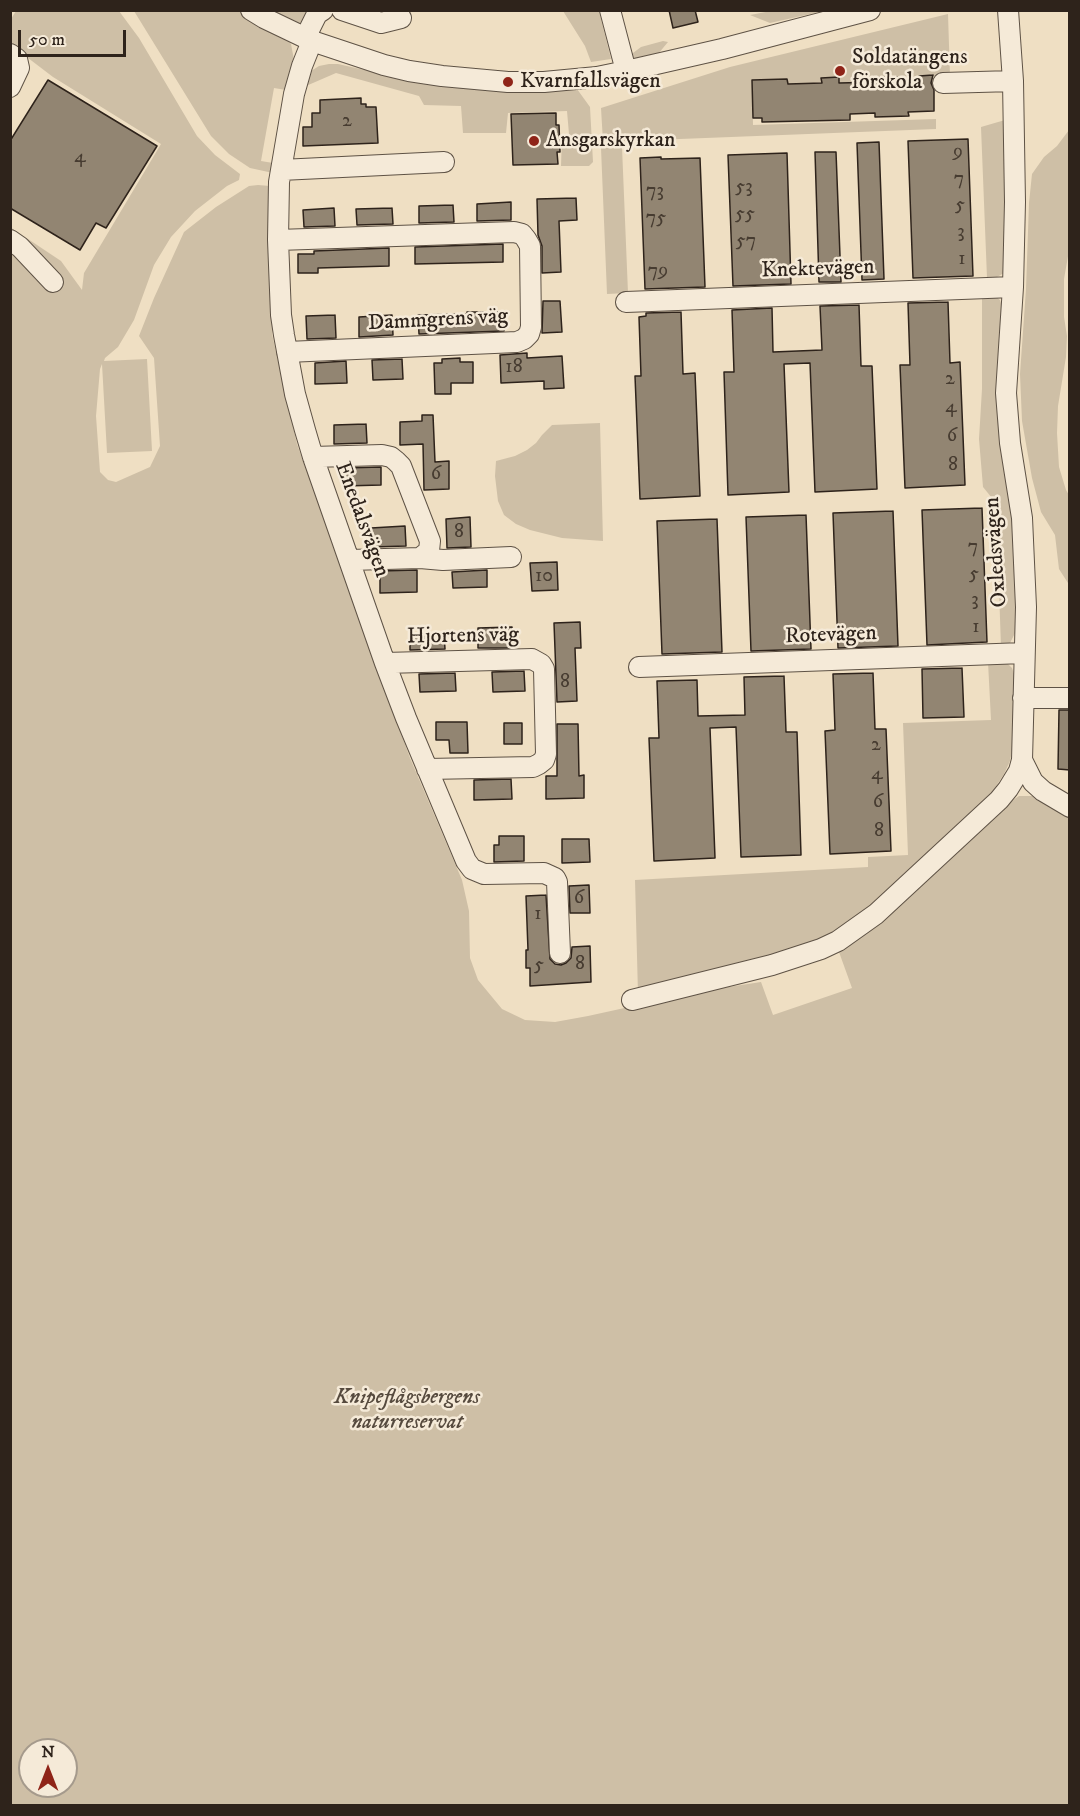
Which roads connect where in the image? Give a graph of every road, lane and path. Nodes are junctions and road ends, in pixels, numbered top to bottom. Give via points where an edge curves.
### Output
1 (251, 10) edge
2 (323, 10) edge
3 (342, 10) edge
4 (610, 10) edge
5 (870, 10) edge
6 (1008, 10) edge
7 (401, 18) dead end
8 (309, 40) junction
9 (10, 54) edge
10 (626, 71) junction
11 (1013, 81) junction
12 (943, 83) dead end
13 (10, 87) edge
14 (444, 162) dead end
15 (281, 170) junction
16 (10, 240) edge
17 (278, 240) junction
18 (54, 282) dead end
19 (1013, 287) junction
20 (626, 302) dead end
21 (287, 352) junction
22 (312, 457) junction
23 (512, 557) dead end
24 (420, 558) junction
25 (350, 560) junction
26 (1024, 653) junction
27 (385, 663) junction
28 (639, 667) dead end
29 (1023, 698) junction
30 (1070, 698) edge
31 (1022, 760) junction
32 (427, 769) junction
33 (1070, 807) edge
34 (560, 952) dead end
35 (632, 1000) dead end

1 - 8 street
2 - 8 street, Enedalsvägen via 317,15
3 - 7 street via 381,23
4 - 10 street
5 - 10 street
6 - 11 street, Oxledsvägen
8 - 10 street via 409,71 476,80 544,82
8 - 15 street, Enedalsvägen via 294,94
9 - 13 street via 17,59 19,68
11 - 12 street
11 - 19 street, Oxledsvägen
14 - 15 street
15 - 17 street, Enedalsvägen
16 - 18 street
17 - 21 street, Enedalsvägen via 281,315
17 - 21 street, Dammgrens väg via 513,232 522,234 530,246 531,327 524,339
19 - 20 street, Knektevägen
19 - 26 street, Oxledsvägen via 1005,393 1025,558
21 - 22 street, Enedalsvägen
22 - 24 street via 382,455 396,461 430,541 429,551
22 - 25 street, Enedalsvägen
23 - 24 street
24 - 25 street
25 - 27 street, Enedalsvägen
26 - 28 street, Rotevägen
26 - 29 street, Oxledsvägen
27 - 32 street, Enedalsvägen
27 - 32 street, Hjortens väg via 532,659 544,669 544,760 533,767
29 - 30 street
29 - 31 street, Oxledsvägen
31 - 33 street via 1033,782
31 - 35 street, Oxledsvägen via 1014,780 999,800 876,914 838,941 772,965
32 - 34 street, Enedalsvägen via 472,869 490,875 544,873 555,878

